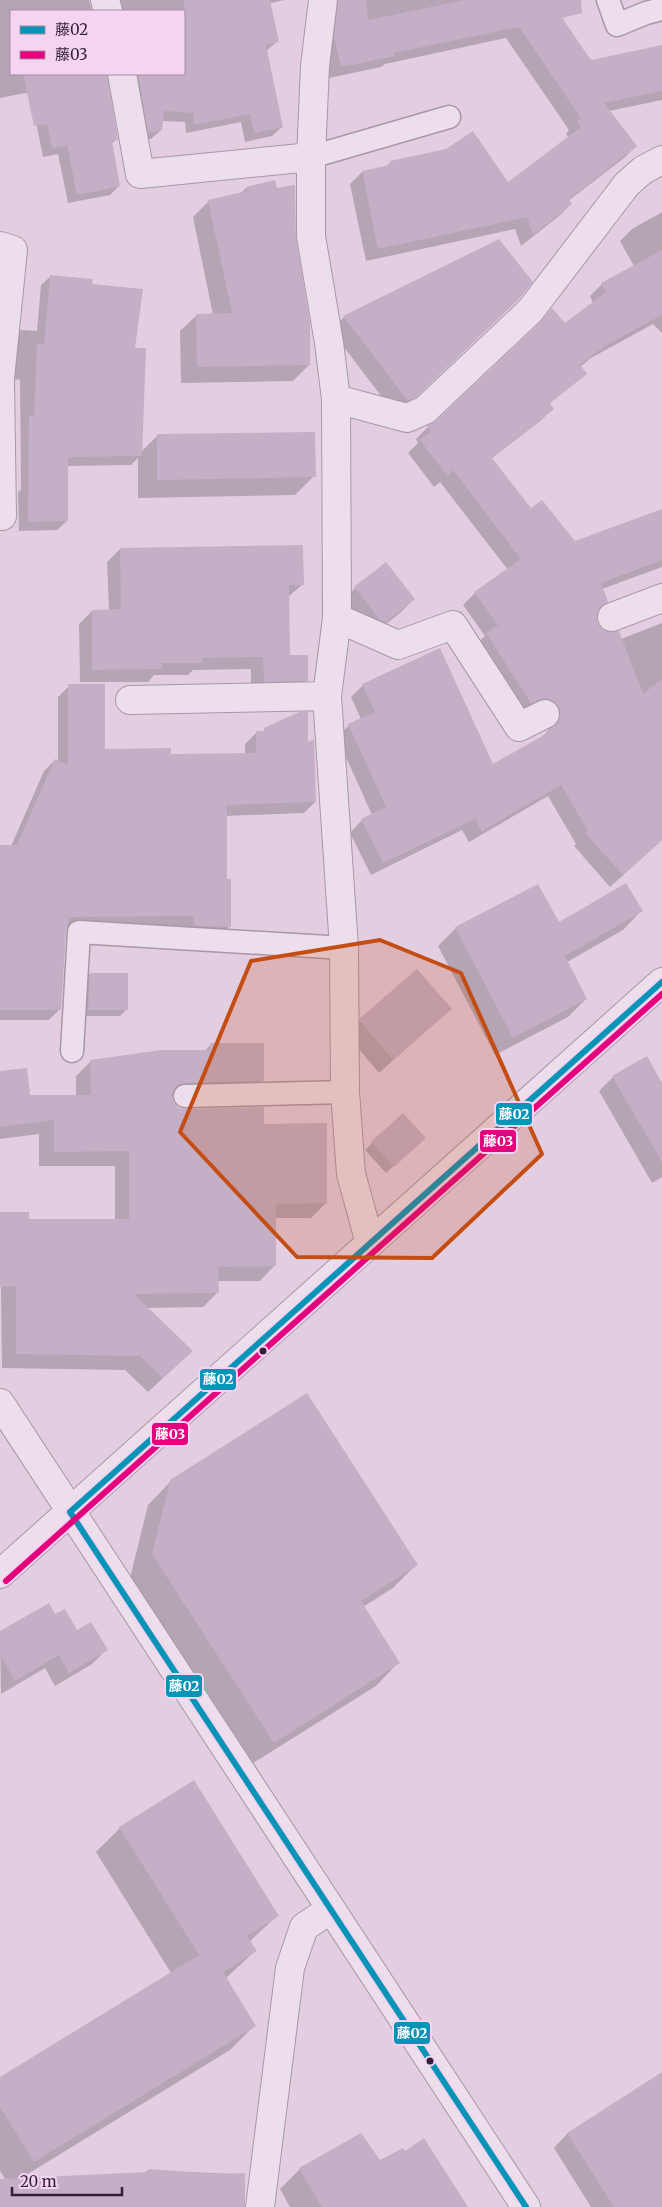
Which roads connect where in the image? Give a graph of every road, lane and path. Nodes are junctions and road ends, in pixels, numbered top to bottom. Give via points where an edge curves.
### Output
1 (323, 0) edge
2 (608, 0) edge
3 (662, 9) edge
4 (122, 75) edge
5 (449, 117) dead end
6 (311, 157) junction
7 (662, 160) edge
8 (0, 246) edge
9 (0, 379) edge
10 (336, 399) junction
11 (2, 516) dead end
12 (662, 598) edge
13 (612, 617) dead end
14 (337, 618) junction
15 (327, 696) junction
16 (130, 700) dead end
17 (545, 714) dead end
18 (344, 948) junction
19 (662, 982) edge
20 (72, 1051) dead end
21 (345, 1092) junction
22 (186, 1096) dead end
23 (370, 1243) junction
24 (0, 1403) edge
25 (70, 1512) junction
26 (0, 1574) edge
27 (331, 1908) junction
28 (260, 2207) edge
29 (526, 2207) edge

1 - 6 street via 315,66
2 - 3 lane via 616,24
4 - 6 street via 140,174
5 - 6 lane
6 - 10 street via 311,236
7 - 10 street via 627,184 530,311 425,410 407,418
8 - 9 street via 13,250
9 - 11 street
10 - 14 street
12 - 13 street
14 - 15 street
14 - 17 street via 398,645 453,625 519,727
15 - 16 street
15 - 18 street
18 - 20 lane via 79,932
18 - 21 street
19 - 23 street
21 - 22 lane
21 - 23 street via 351,1174
23 - 25 street
24 - 25 street
25 - 26 street
25 - 27 street
27 - 28 street via 304,1927 290,1968
27 - 29 street

